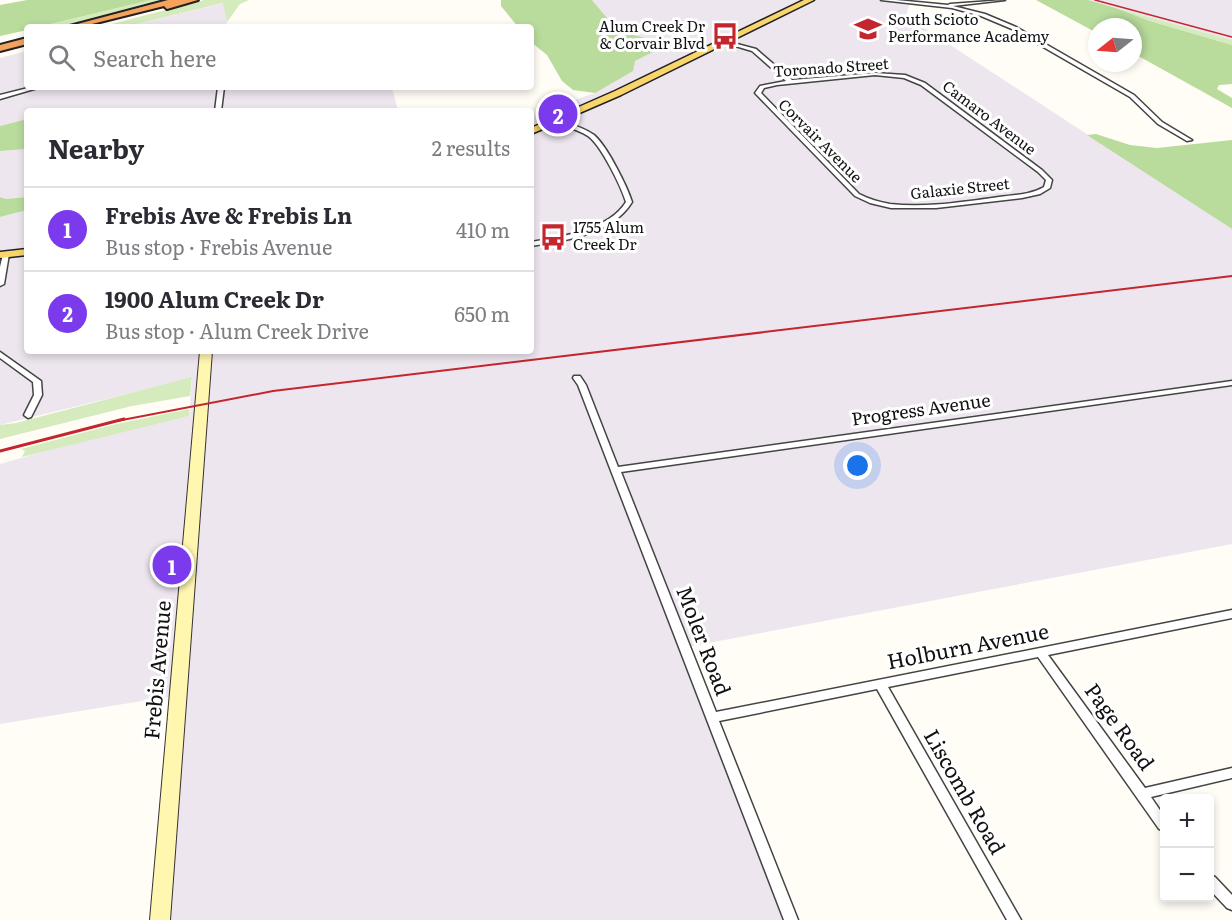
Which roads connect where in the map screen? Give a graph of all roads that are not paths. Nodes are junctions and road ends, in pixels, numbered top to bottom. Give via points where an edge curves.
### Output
1 (177, 0) edge
2 (194, 0) edge
3 (810, 0) edge
4 (883, 0) edge
5 (1003, 0) edge
6 (948, 6) junction
7 (82, 24) edge
8 (100, 24) edge
9 (24, 40) edge
10 (724, 41) junction
11 (0, 45) edge
12 (904, 77) joint
13 (791, 82) junction
14 (760, 89) joint
15 (27, 90) edge
16 (221, 90) edge
17 (0, 97) edge
18 (218, 108) edge
19 (552, 122) junction
20 (534, 128) edge
21 (1189, 140) dead end
22 (1047, 188) joint
23 (873, 204) joint
24 (534, 243) edge
25 (24, 252) edge
26 (3, 255) edge
27 (0, 284) edge
28 (0, 354) edge
29 (206, 354) edge
30 (577, 378) dead end
31 (1232, 383) edge
32 (28, 415) dead end
33 (615, 470) junction
34 (1232, 614) edge
35 (1040, 652) junction
36 (880, 684) junction
37 (711, 718) junction
38 (1232, 774) edge
39 (1142, 794) junction
40 (1160, 819) edge
41 (1214, 886) edge
42 (1232, 904) edge
43 (160, 920) edge
44 (790, 920) edge
45 (1014, 920) edge

1 - 7 highway
2 - 8 highway
3 - 10 main road
4 - 6 street
5 - 6 street
6 - 21 street via 1014,28 1132,96 1160,123
9 - 11 highway
10 - 13 street via 754,50
10 - 19 main road
12 - 13 street, Toronado Street via 875,74
12 - 22 street, Camaro Avenue via 923,84 1040,171 1049,180
13 - 14 street, Toronado Street
14 - 23 street, Corvair Avenue via 759,97 857,195
15 - 17 street
16 - 18 street
19 - 20 main road
19 - 24 street via 578,129 597,141 626,192 628,205 620,215 601,225
22 - 23 street, Galaxie Street via 1038,194 912,207
25 - 26 main road
26 - 27 street
28 - 32 street via 38,381 38,394
29 - 43 main road, Frebis Avenue
30 - 33 street, Moler Road
31 - 33 street, Progress Avenue
33 - 37 street, Moler Road
34 - 35 street, Holburn Avenue
35 - 36 street, Holburn Avenue
35 - 39 street, Page Road
36 - 37 street, Holburn Avenue
36 - 45 street, Liscomb Road
37 - 44 street, Moler Road
38 - 39 street
39 - 40 street, Page Road
41 - 42 street

